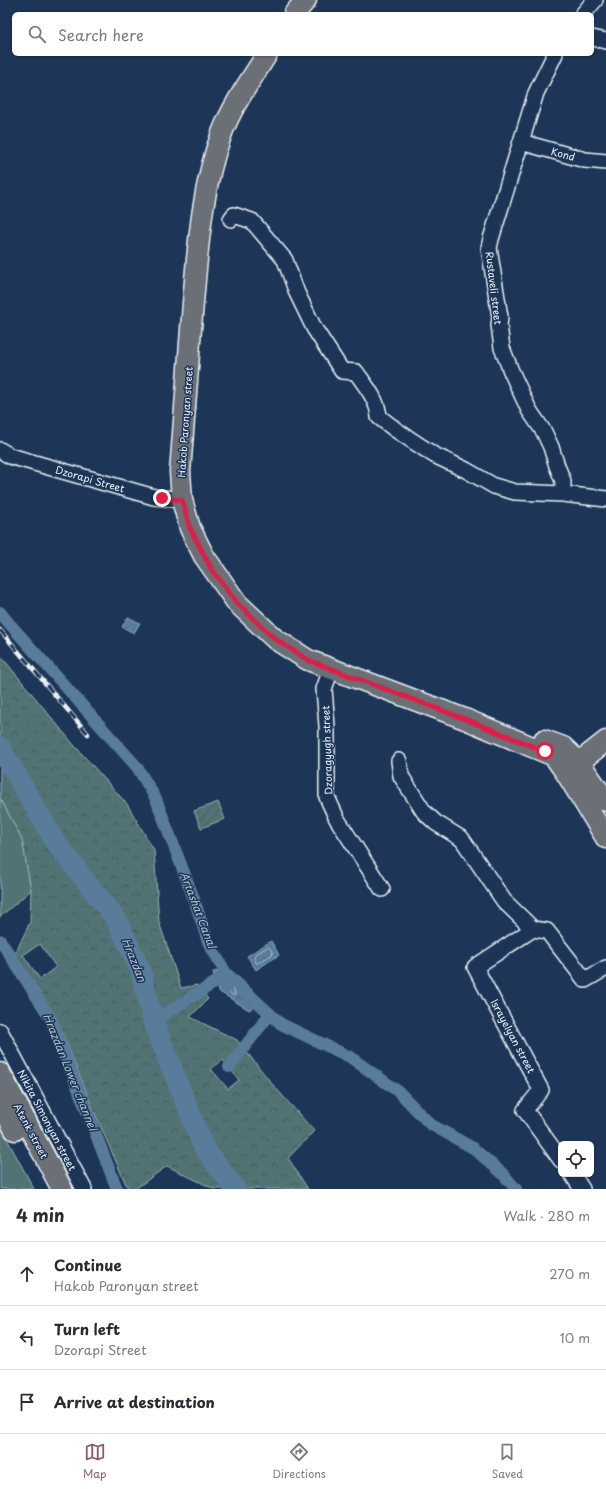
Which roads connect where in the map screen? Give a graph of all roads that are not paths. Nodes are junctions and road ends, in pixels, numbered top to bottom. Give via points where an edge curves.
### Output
1 (306, 0) edge
2 (318, 0) edge
3 (595, 0) edge
4 (296, 12) edge
5 (308, 12) edge
6 (585, 12) edge
7 (594, 38) edge
8 (606, 41) edge
9 (266, 56) edge
10 (273, 56) edge
11 (553, 56) edge
12 (520, 142) junction
13 (606, 162) edge
14 (230, 219) dead end
15 (0, 450) edge
16 (563, 494) junction
17 (606, 499) edge
18 (182, 500) junction
19 (331, 669) junction
20 (606, 740) edge
21 (399, 761) dead end
22 (573, 767) junction
23 (606, 801) edge
24 (606, 838) edge
25 (382, 889) dead end
26 (533, 929) junction
27 (606, 968) edge
28 (0, 1030) edge
29 (0, 1073) edge
30 (0, 1102) edge
31 (558, 1156) edge
32 (574, 1177) edge
33 (48, 1189) edge
34 (62, 1189) edge
35 (84, 1189) edge
36 (582, 1189) edge

1 - 4 main road
2 - 5 main road
3 - 6 street
7 - 8 street
9 - 18 main road, Hakob Paronyan street via 230,113 209,175 194,284 180,472
10 - 22 main road, Hakob Paronyan street via 234,130 224,159 212,217 193,463 195,494 206,538 217,560 245,601 296,642 317,653 564,747
11 - 12 street, Rustaveli street via 536,93
12 - 13 street, Kond via 585,160
12 - 16 street, Rustaveli street via 489,248 500,317 502,348 529,410 551,447 563,481
14 - 16 street via 234,215 252,221 285,260 297,293 321,341 342,371 356,372 369,391 379,417 434,455 494,486 515,492
15 - 18 street, Dzorapi Street via 10,456 154,497
16 - 17 street
18 - 19 main road, Hakob Paronyan street via 190,528 204,556 237,603 275,639 308,660
19 - 22 main road, Hakob Paronyan street via 545,751
19 - 25 street, Dzoragyugh street via 324,689 327,797 337,819
20 - 22 main road
21 - 26 street via 401,776 424,812 436,823 462,839 504,901
22 - 23 main road, Hakob Paronyan street
22 - 24 main road, Hakob Paronyan street
26 - 27 street via 547,931 585,980
26 - 31 street, Israyelyan street via 475,967 541,1090 525,1110
28 - 35 street, Nikita Simonyan street
29 - 34 main road, Atenk street
30 - 33 main road, Atenk street
32 - 36 street

